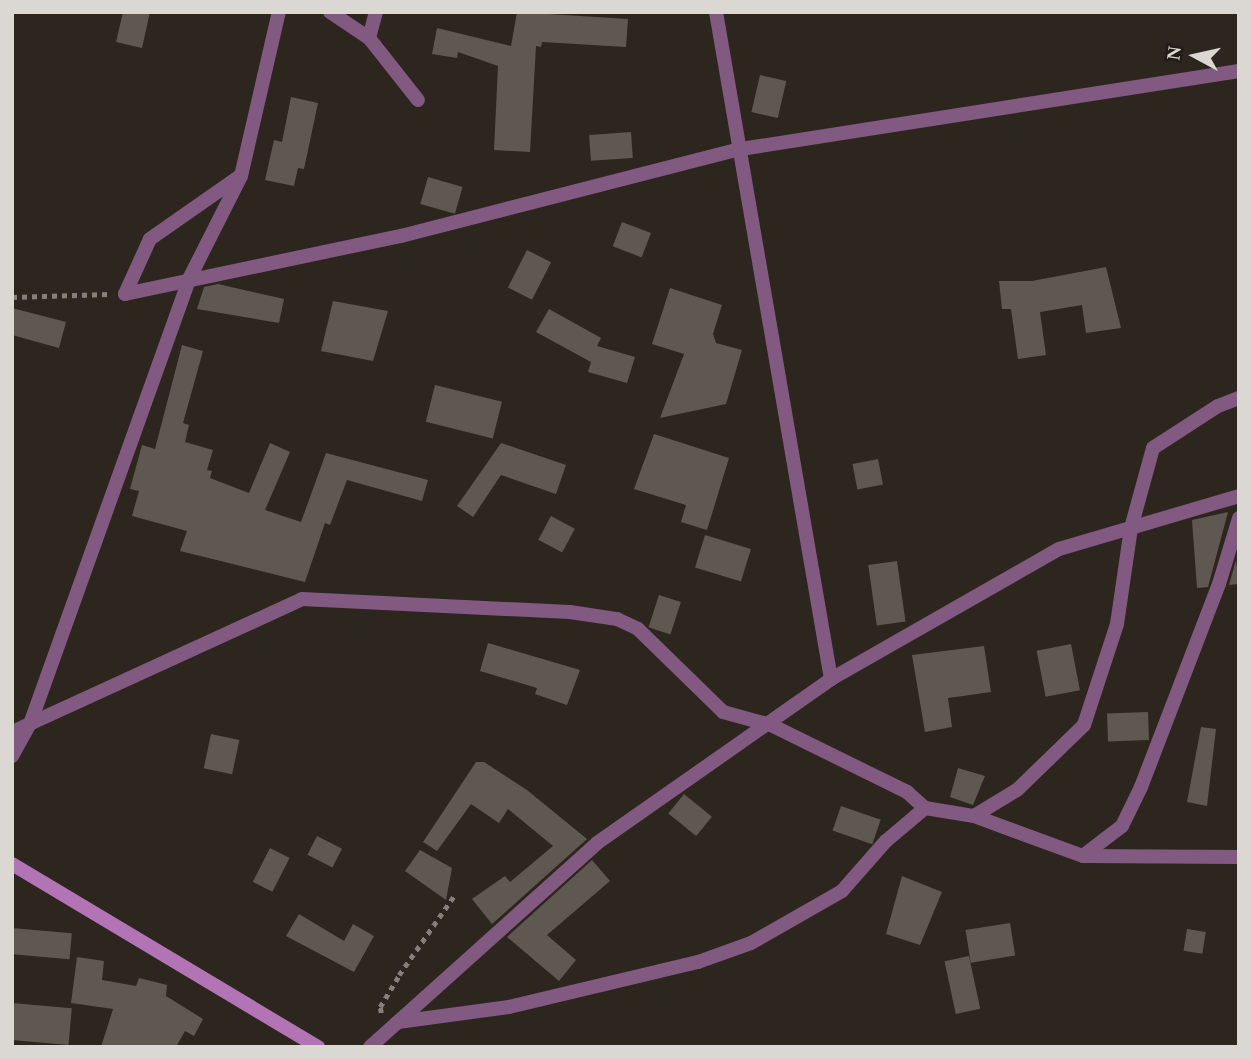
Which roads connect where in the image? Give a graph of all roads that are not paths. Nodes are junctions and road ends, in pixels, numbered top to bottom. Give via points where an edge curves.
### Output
1 (279, 12) edge
2 (330, 12) edge
3 (376, 12) edge
4 (716, 12) edge
5 (369, 38) junction
6 (1239, 71) edge
7 (418, 100) dead end
8 (741, 149) junction
9 (241, 176) junction
10 (189, 279) junction
11 (1239, 398) edge
12 (1239, 496) edge
13 (1239, 518) edge
14 (1131, 528) junction
15 (831, 679) junction
16 (30, 724) junction
17 (771, 725) junction
18 (12, 732) edge
19 (12, 756) edge
20 (925, 807) junction
21 (974, 816) junction
22 (1083, 856) junction
23 (1239, 857) edge
24 (12, 864) edge
25 (398, 1022) junction
26 (318, 1047) edge
27 (370, 1047) edge

1 - 9 street
2 - 5 street
3 - 5 street
4 - 8 street
5 - 7 street
6 - 8 street
8 - 10 street via 401,236
8 - 15 street
9 - 10 street
9 - 10 street via 150,239 125,294
10 - 16 street
11 - 14 street via 1217,406 1153,449
12 - 14 street
13 - 22 street via 1219,584 1141,787 1122,826
14 - 15 street via 1059,549 1023,566
14 - 21 street via 1117,624 1084,725 1017,790
15 - 17 street
16 - 17 street via 302,599 321,597 570,612 617,620 654,641 723,712
16 - 18 street
16 - 19 street
17 - 20 street via 907,792
17 - 25 street via 597,844
20 - 21 street
20 - 25 street via 886,841 842,891 751,943 698,962 509,1007
21 - 22 street
22 - 23 street
24 - 26 main road
25 - 27 street

